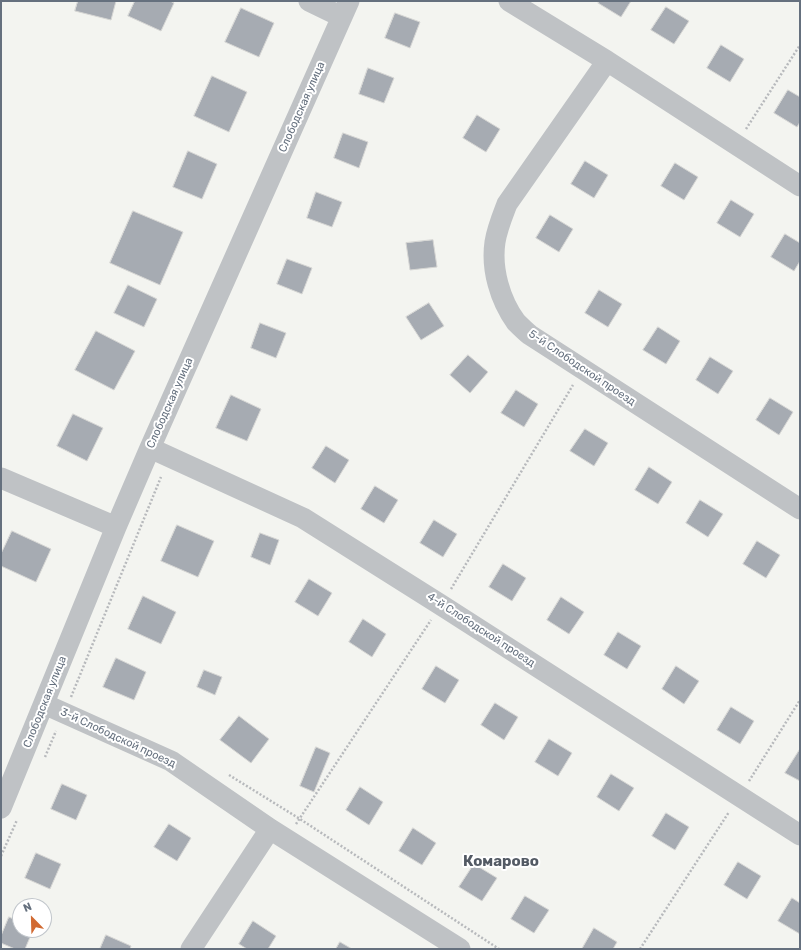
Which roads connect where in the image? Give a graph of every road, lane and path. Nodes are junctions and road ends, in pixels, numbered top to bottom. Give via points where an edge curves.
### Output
1 (309, 1) edge
2 (509, 1) edge
3 (346, 9) edge
4 (800, 45) edge
5 (607, 61) junction
6 (736, 144) junction
7 (800, 186) edge
8 (150, 448) junction
9 (169, 457) junction
10 (1, 478) edge
11 (800, 509) edge
12 (116, 527) junction
13 (800, 700) edge
14 (44, 704) junction
15 (64, 713) junction
16 (42, 763) dead end
17 (5, 787) edge
18 (739, 796) junction
19 (10, 811) edge
20 (270, 829) junction
21 (800, 835) edge
22 (1, 856) edge
23 (191, 949) edge
24 (460, 949) edge
25 (640, 949) edge

1 - 3 street
2 - 5 street
3 - 8 street, Слободская улица
4 - 6 path
5 - 6 street
5 - 11 street, 5-й Слободской проезд via 507,204 499,223 494,243 494,264 498,285 506,304 516,322 530,335
6 - 7 street
8 - 9 street, 4-й Слободской проезд
8 - 12 street, Слободская улица
9 - 15 path
9 - 18 street, 4-й Слободской проезд via 303,518
10 - 12 street
12 - 14 street, Слободская улица
13 - 18 path
14 - 15 street, 3-й Слободской проезд
14 - 17 street, Слободская улица
15 - 16 path
15 - 20 street, 3-й Слободской проезд via 171,761
17 - 19 street, Слободская улица
18 - 21 street, 4-й Слободской проезд
18 - 25 path
19 - 22 path
20 - 23 street
20 - 24 street, 3-й Слободской проезд

